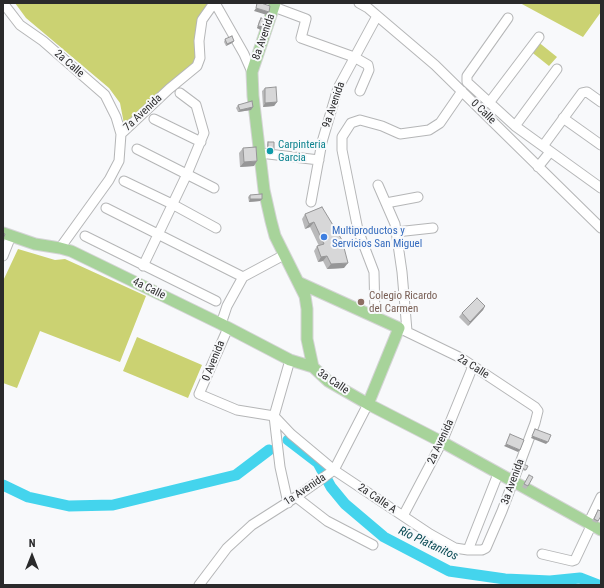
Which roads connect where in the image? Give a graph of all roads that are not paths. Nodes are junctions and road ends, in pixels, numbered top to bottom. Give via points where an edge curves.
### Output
1 (3, 3) edge
2 (214, 3) edge
3 (359, 3) edge
4 (275, 5) edge
5 (377, 16) junction
6 (508, 18) dead end
7 (538, 37) dead end
8 (354, 57) junction
9 (557, 69) dead end
10 (252, 72) junction
11 (360, 91) dead end
12 (462, 91) junction
13 (180, 93) dead end
14 (601, 102) edge
15 (489, 103) junction
16 (564, 118) junction
17 (154, 119) dead end
18 (515, 126) junction
19 (121, 134) junction
20 (201, 142) junction
21 (601, 145) edge
22 (137, 149) dead end
23 (546, 149) junction
24 (260, 153) junction
25 (319, 160) junction
26 (538, 167) junction
27 (187, 174) junction
28 (124, 182) dead end
29 (378, 185) dead end
30 (214, 188) dead end
31 (601, 188) edge
32 (418, 197) dead end
33 (311, 202) dead end
34 (386, 203) junction
35 (172, 204) junction
36 (106, 208) dead end
37 (216, 228) dead end
38 (433, 228) dead end
39 (601, 228) edge
40 (396, 232) junction
41 (159, 234) junction
42 (7, 235) edge
43 (85, 236) dead end
44 (60, 248) junction
45 (284, 255) junction
46 (3, 256) edge
47 (143, 266) junction
48 (243, 277) junction
49 (300, 283) junction
50 (216, 301) dead end
51 (375, 316) junction
52 (224, 326) junction
53 (403, 329) junction
54 (307, 339) junction
55 (290, 360) junction
56 (473, 366) junction
57 (313, 367) junction
58 (368, 404) junction
59 (274, 416) junction
60 (538, 416) joint
61 (442, 442) junction
62 (334, 471) junction
63 (498, 474) junction
64 (512, 482) junction
65 (296, 497) junction
66 (601, 497) edge
67 (288, 503) junction
68 (402, 516) junction
69 (593, 526) edge
70 (373, 545) dead end
71 (486, 548) joint
72 (468, 550) junction
73 (542, 554) dead end
74 (199, 585) edge

1 - 19 street, 2a Calle via 20,24 105,95
2 - 10 street
2 - 19 street, 7a Avenida via 202,20 200,58 197,66
3 - 5 street, 0 Calle
4 - 8 street via 306,19 301,38
4 - 10 main road, 8a Avenida
5 - 8 street, 9a Avenida
5 - 12 street, 0 Calle
6 - 15 street via 467,76 467,82
7 - 15 street
8 - 11 street via 370,68
8 - 25 street, 9a Avenida via 330,110
9 - 18 street
10 - 24 main road, 3a Calle
12 - 26 street, 0 Calle
12 - 51 street via 440,123 429,130 400,134 360,120 351,123 342,137 342,150 358,230 374,272
13 - 20 street via 196,105 204,133
14 - 16 street via 584,92
15 - 18 street
16 - 21 street
16 - 23 street
17 - 20 street
18 - 23 street
19 - 44 street, 7a Avenida via 119,161 109,180
20 - 27 street
22 - 27 street
23 - 26 street
23 - 31 street
24 - 25 street
24 - 45 main road, 3a Calle via 271,221
25 - 33 street, 9a Avenida
26 - 39 street, 0 Calle
27 - 30 street
27 - 35 street
28 - 35 street
29 - 34 street
32 - 34 street
34 - 40 street
35 - 37 street
35 - 41 street
36 - 41 street
38 - 40 street
40 - 53 street via 402,272
41 - 47 street
41 - 48 street
42 - 44 main road, 4a Calle via 39,245
42 - 46 street
43 - 47 street
44 - 52 main road, 4a Calle
45 - 48 street
45 - 49 main road, 3a Calle
47 - 50 street
48 - 52 street, 0 Avenida via 227,306
49 - 51 main road
49 - 54 main road, 3a Calle via 306,302
51 - 53 main road
52 - 55 main road, 4a Calle
52 - 59 street, 0 Avenida via 199,394 237,410
53 - 56 street, 2a Calle
53 - 58 main road, 1a Avenida
54 - 55 main road via 304,352 299,358
54 - 57 main road, 3a Calle
55 - 57 main road, 4a Calle
55 - 59 street
56 - 60 street, 2a Calle via 535,408
56 - 61 street, 2a Avenida
57 - 58 main road, 3a Calle via 328,381
58 - 61 main road, 3a Calle
58 - 62 street, 1a Avenida
59 - 62 street, 2a Calle A
59 - 67 street via 280,467
60 - 64 street, 3a Avenida
61 - 63 main road, 3a Calle
61 - 68 street, 2a Avenida
62 - 65 street, 1a Avenida
62 - 68 street, 2a Calle A
63 - 64 main road, 3a Calle
63 - 72 street
64 - 69 main road, 3a Calle
64 - 71 street, 3a Avenida
65 - 67 street, 1a Avenida
65 - 70 street via 327,520
66 - 69 street
67 - 74 street, 1a Avenida via 252,524 227,548
68 - 72 street, 2a Calle A via 455,548
69 - 73 street via 575,560
71 - 72 street, 2a Calle A

